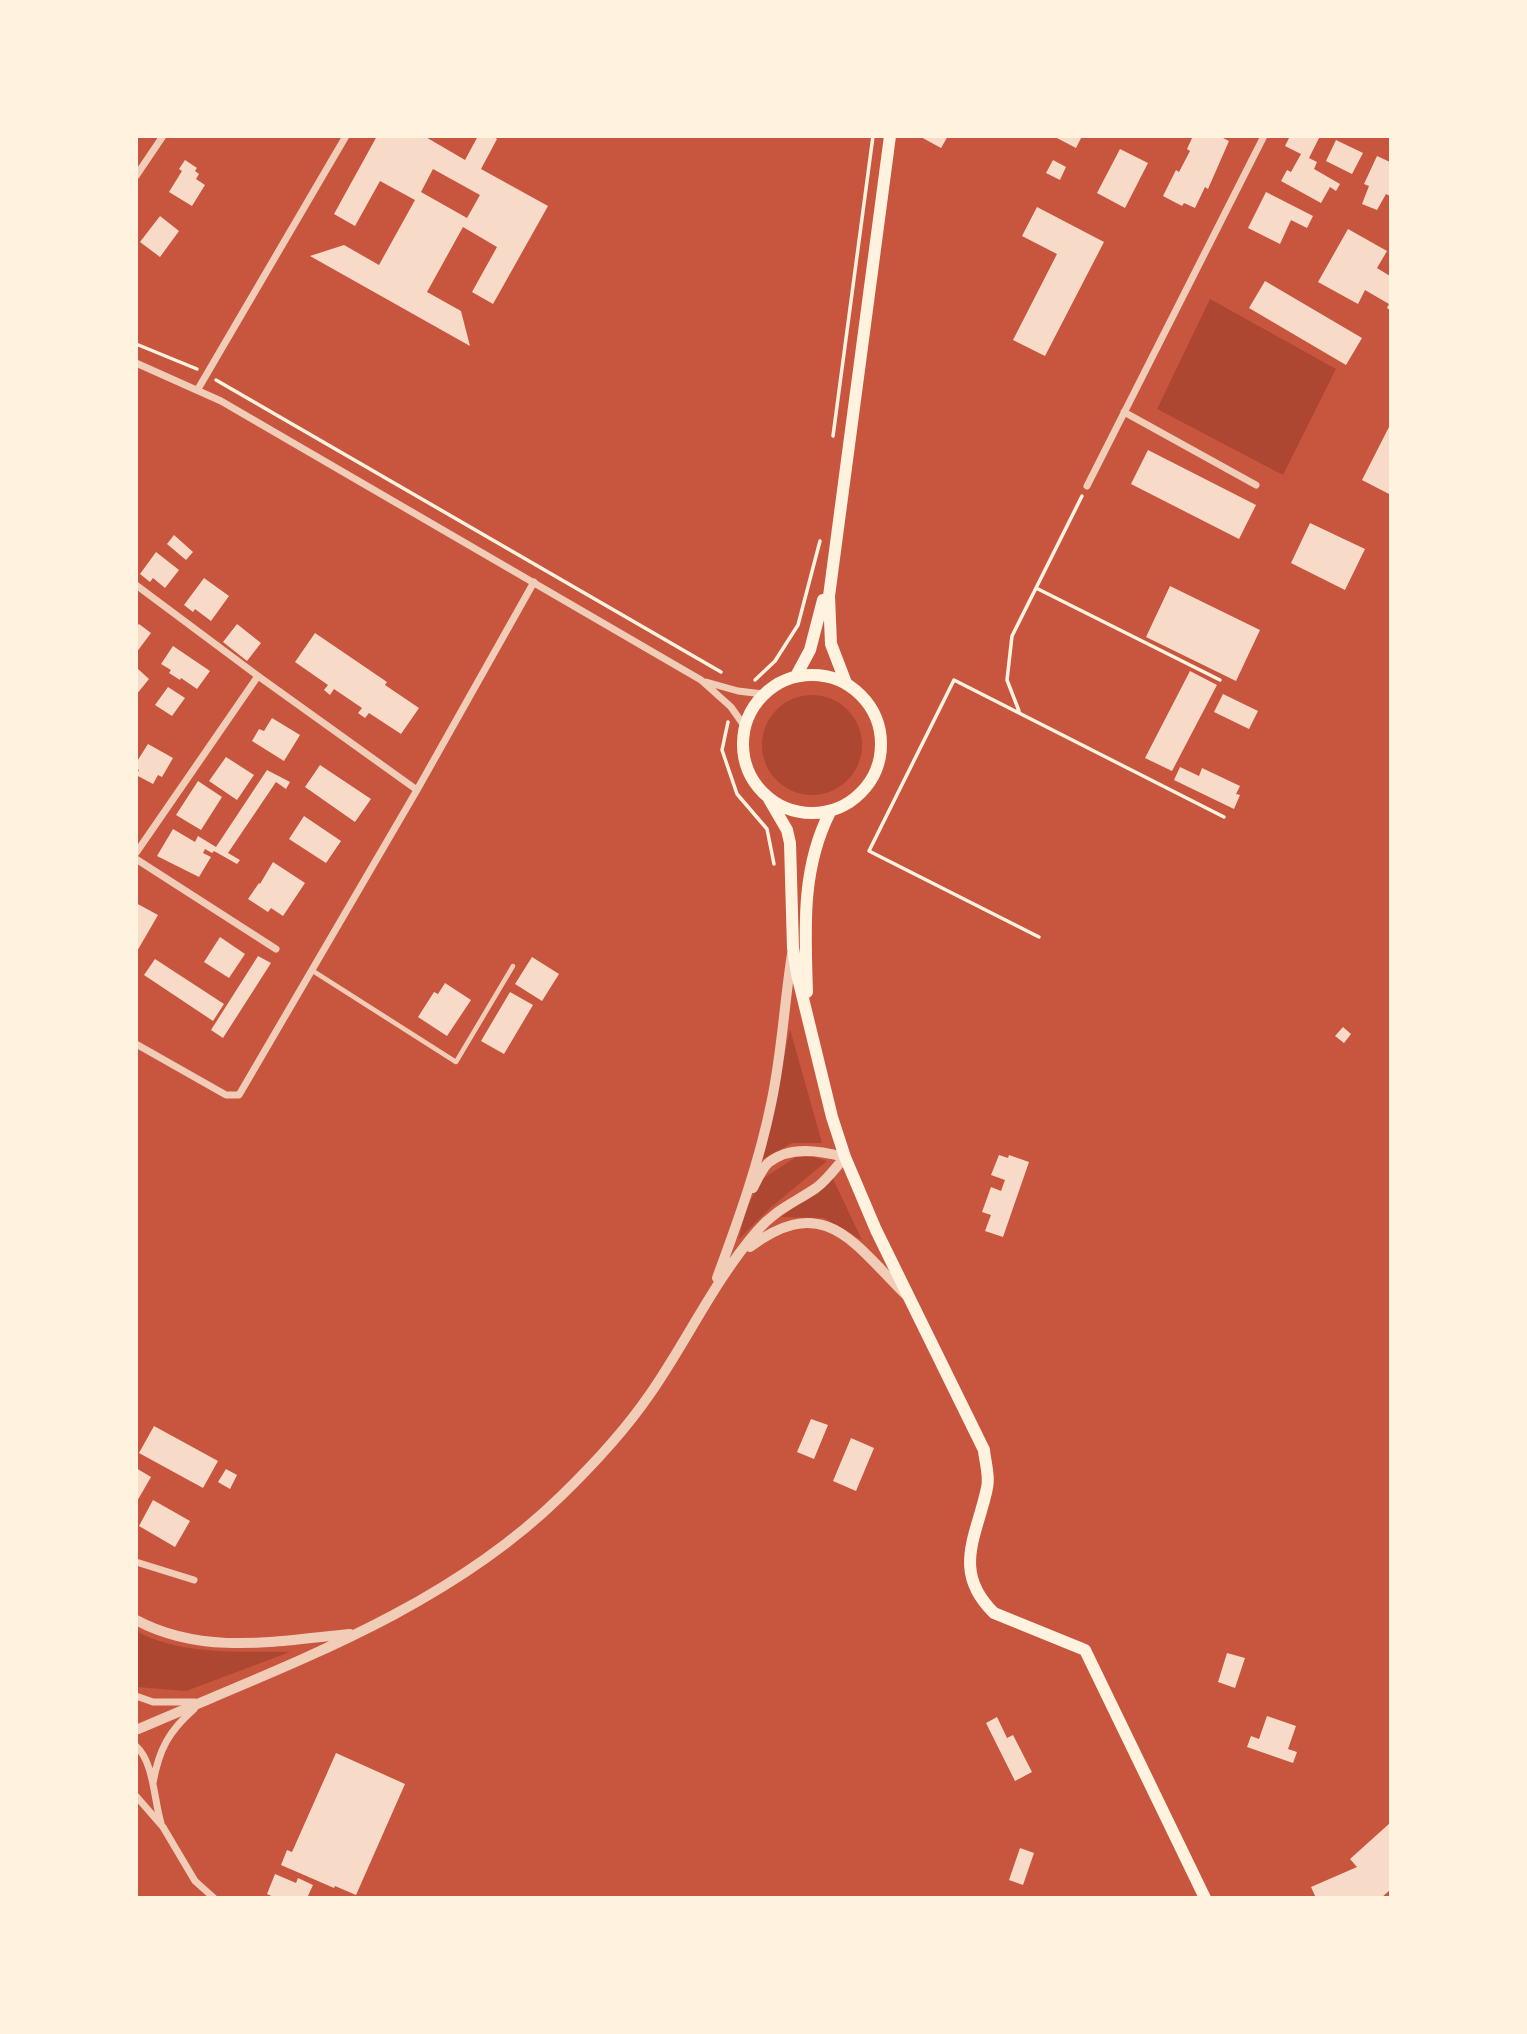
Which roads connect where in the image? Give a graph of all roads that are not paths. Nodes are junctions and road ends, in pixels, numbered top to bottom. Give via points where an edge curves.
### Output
1 (163, 136) edge
2 (346, 136) edge
3 (890, 136) edge
4 (1264, 136) edge
5 (136, 176) edge
6 (136, 363) edge
7 (198, 389) junction
8 (1124, 412) junction
9 (1256, 485) dead end
10 (1087, 486) road end
11 (832, 565) junction
12 (534, 582) junction
13 (136, 584) edge
14 (258, 676) junction
15 (796, 676) junction
16 (701, 680) junction
17 (846, 683) junction
18 (763, 694) junction
19 (745, 727) junction
20 (417, 790) junction
21 (769, 799) junction
22 (830, 812) junction
23 (136, 856) edge
24 (793, 948) junction
25 (276, 949) dead end
26 (513, 967) dead end
27 (313, 971) junction
28 (810, 1027) junction
29 (136, 1044) edge
30 (845, 1157) junction
31 (744, 1203) junction
32 (739, 1255) junction
33 (712, 1292) junction
34 (908, 1296) junction
35 (136, 1562) edge
36 (194, 1580) dead end
37 (136, 1620) edge
38 (356, 1633) junction
39 (136, 1696) edge
40 (203, 1701) junction
41 (136, 1730) edge
42 (136, 1746) edge
43 (153, 1783) junction
44 (136, 1796) edge
45 (163, 1828) junction
46 (214, 1898) edge
47 (1205, 1898) edge

1 - 5 street
2 - 7 street
3 - 11 main road
4 - 8 street
6 - 7 street
7 - 12 street
8 - 9 street
8 - 10 street
11 - 15 main road via 810,650
11 - 17 main road via 831,644
12 - 16 street
12 - 20 street
13 - 14 street
14 - 20 street
14 - 23 street
15 - 17 main road via 822,676
15 - 18 main road
16 - 18 street
16 - 19 street
17 - 22 main road via 874,713 881,732 881,753 865,790
18 - 19 main road
19 - 21 main road via 746,766
20 - 27 street
21 - 22 main road via 798,812
21 - 24 main road via 790,843
22 - 28 main road via 809,870 805,948
23 - 25 street
24 - 28 main road
24 - 31 street via 772,1101
26 - 27 lane via 456,1062
27 - 29 street via 239,1095 222,1093
28 - 30 main road
30 - 31 street via 791,1152 767,1164
30 - 32 street via 817,1187 785,1205 758,1229
30 - 34 main road
31 - 33 street
32 - 33 street
32 - 34 street via 787,1225 807,1221 827,1225 849,1239
33 - 38 street via 649,1395 559,1499 495,1552 415,1604
34 - 47 main road via 984,1450 988,1485 969,1559 982,1602 1006,1620 1085,1650
35 - 36 street
37 - 38 street via 199,1642 245,1644
38 - 40 street
39 - 40 street via 153,1702
40 - 41 street
40 - 43 street via 167,1738
42 - 43 street
43 - 45 street
44 - 45 street
45 - 46 street via 195,1881

